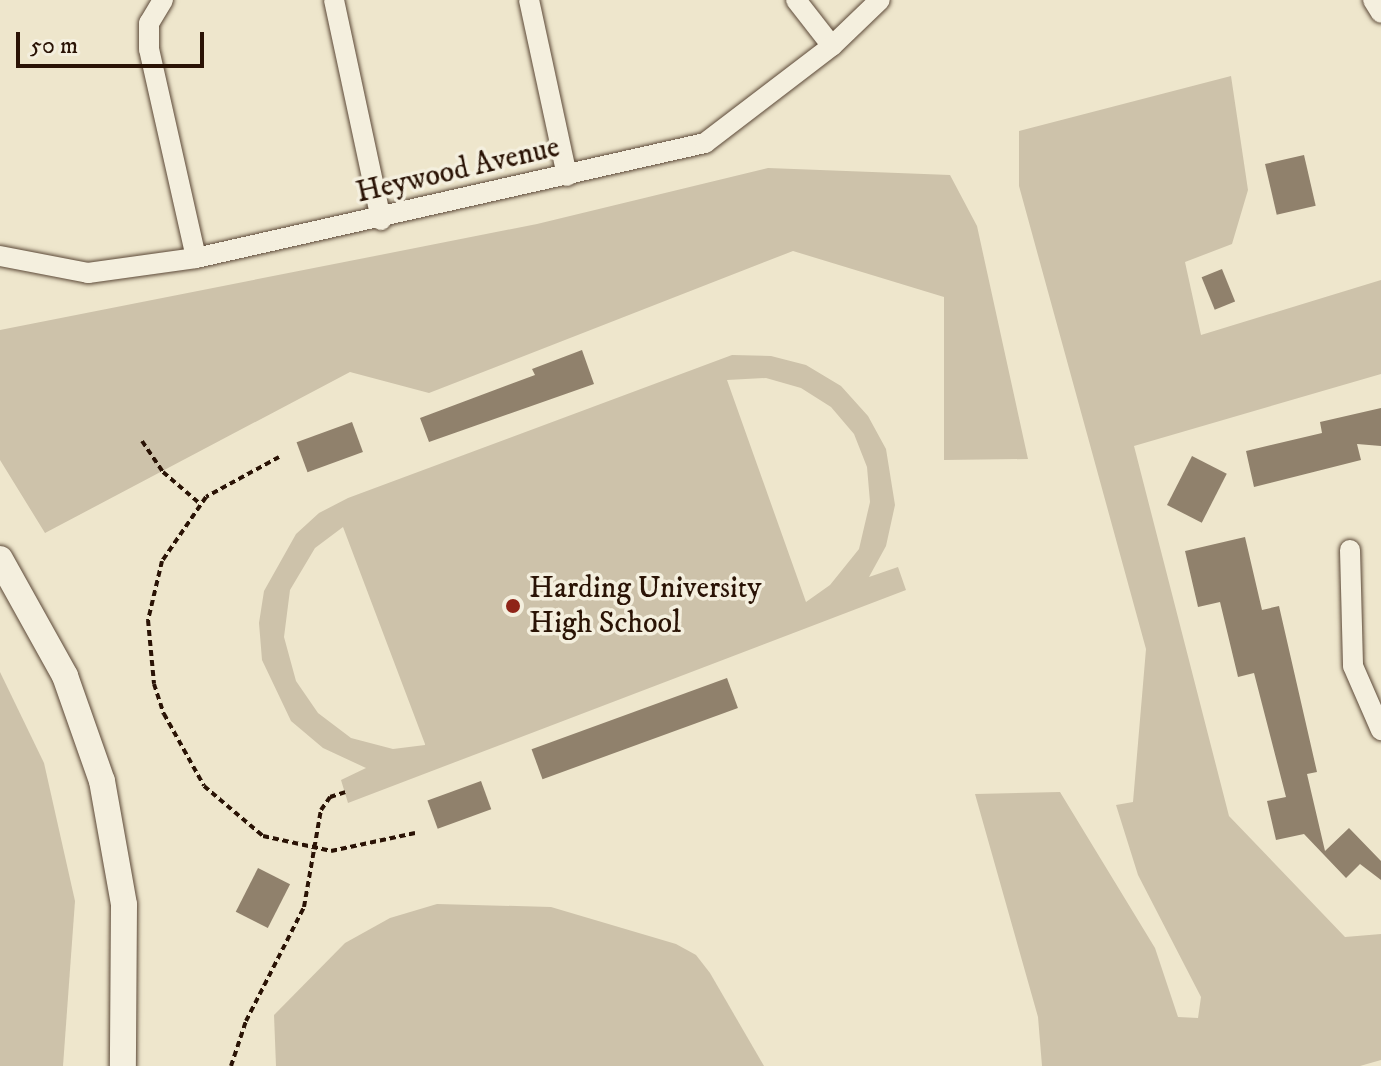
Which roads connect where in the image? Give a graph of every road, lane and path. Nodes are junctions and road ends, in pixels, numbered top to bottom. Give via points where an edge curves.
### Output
1 (163, 0) edge
2 (334, 0) edge
3 (529, 0) edge
4 (796, 0) edge
5 (880, 0) edge
6 (1373, 0) edge
7 (1381, 13) edge
8 (832, 46) junction
9 (567, 176) junction
10 (381, 220) junction
11 (0, 256) edge
12 (196, 258) junction
13 (142, 441) dead end
14 (279, 457) dead end
15 (200, 504) junction
16 (1350, 550) dead end
17 (0, 559) edge
18 (1381, 730) edge
19 (345, 792) dead end
20 (415, 833) dead end
21 (315, 850) junction
22 (123, 1066) edge
23 (231, 1066) edge

1 - 12 street via 149,23 149,49
2 - 10 street
3 - 9 street
4 - 8 street
5 - 8 street, Heywood Avenue
6 - 7 street
8 - 9 street, Heywood Avenue via 705,143
9 - 10 street, Heywood Avenue
10 - 12 street, Heywood Avenue
11 - 12 street, Heywood Avenue via 88,273
13 - 15 path via 163,472
14 - 15 path via 226,482
15 - 21 path via 173,538 153,586 149,650 164,714 187,763 224,808 263,836
16 - 18 street via 1353,666
17 - 22 street via 65,676 102,781 124,905
19 - 21 path via 330,797 321,810
20 - 21 path via 357,848
21 - 23 path via 304,907 246,1021

